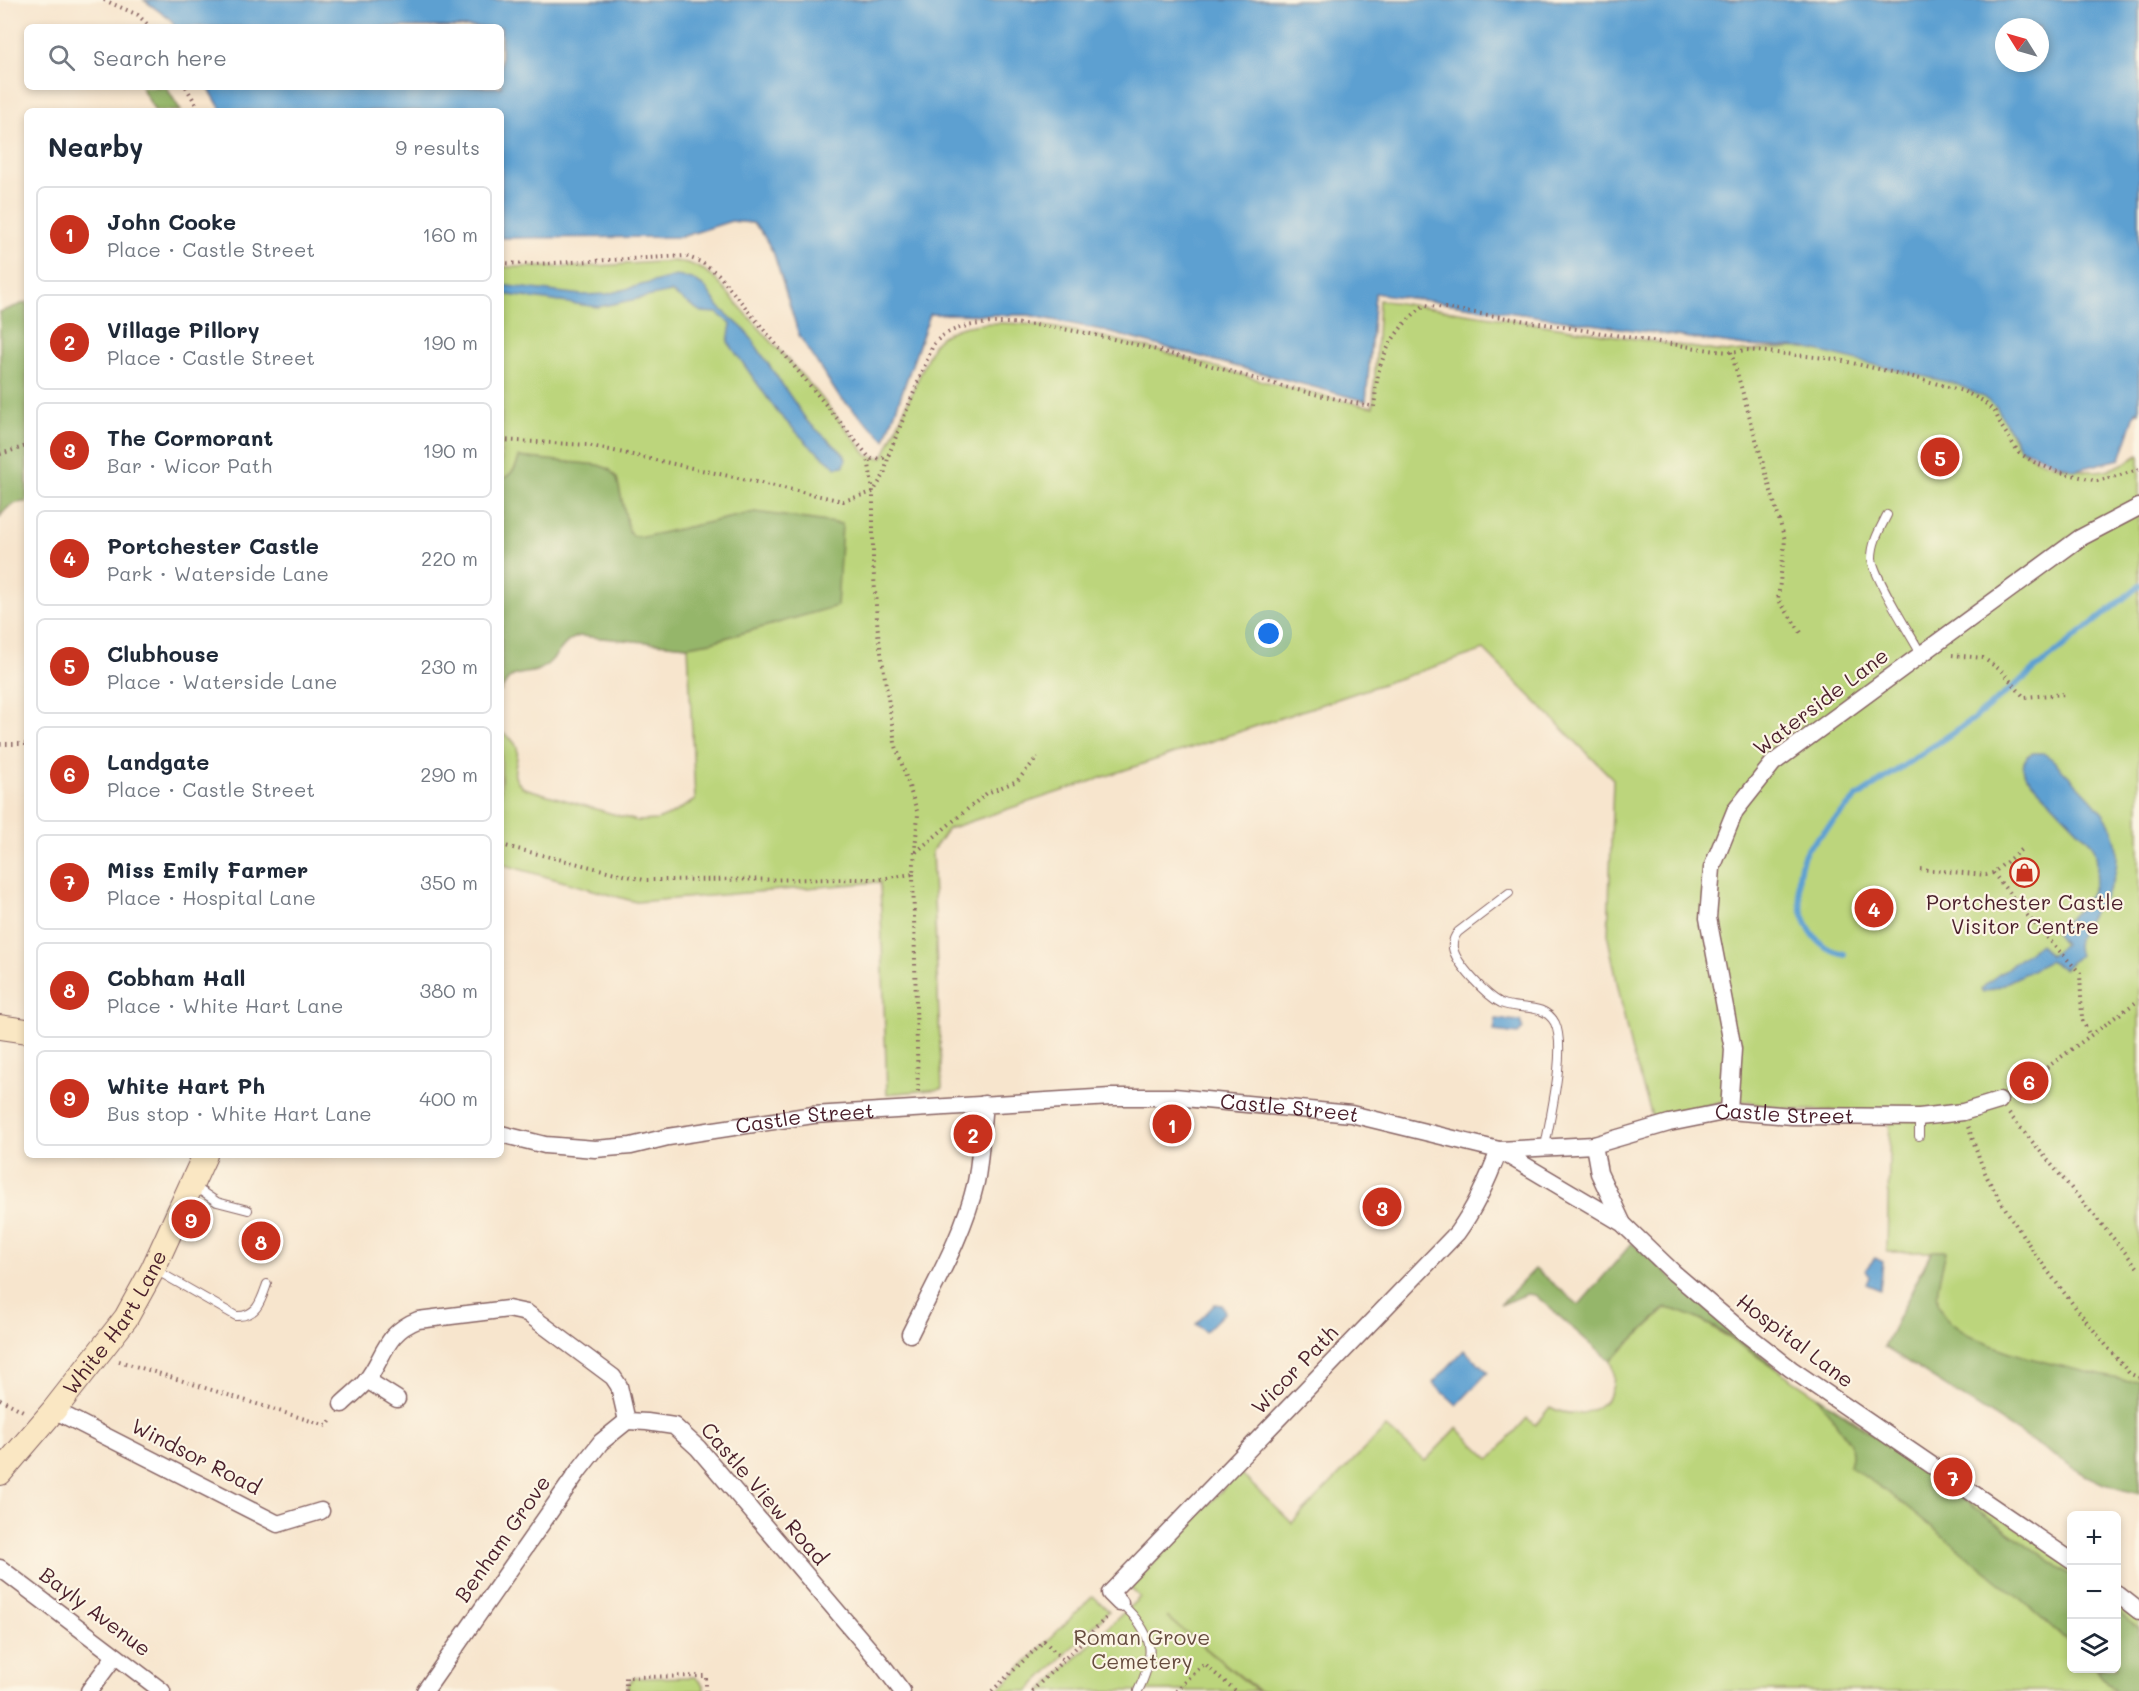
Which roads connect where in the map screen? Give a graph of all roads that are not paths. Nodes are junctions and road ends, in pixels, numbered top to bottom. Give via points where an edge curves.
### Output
1 (2139, 507) edge
2 (1887, 515) dead end
3 (1921, 654) junction
4 (1509, 893) dead end
5 (0, 1027) edge
6 (24, 1031) edge
7 (1999, 1101) road end
8 (984, 1104) junction
9 (1729, 1111) junction
10 (1919, 1117) junction
11 (504, 1135) edge
12 (1919, 1136) dead end
13 (1594, 1145) junction
14 (1545, 1147) junction
15 (1498, 1150) junction
16 (204, 1158) edge
17 (192, 1185) junction
18 (248, 1210) dead end
19 (1622, 1223) junction
20 (153, 1269) junction
21 (267, 1284) dead end
22 (910, 1334) dead end
23 (367, 1380) junction
24 (397, 1399) dead end
25 (342, 1404) road end
26 (54, 1410) junction
27 (627, 1421) junction
28 (0, 1473) edge
29 (321, 1511) dead end
30 (2067, 1558) edge
31 (0, 1568) edge
32 (2121, 1597) edge
33 (1124, 1606) joint
34 (2139, 1611) edge
35 (115, 1656) junction
36 (89, 1691) edge
37 (162, 1691) edge
38 (425, 1691) edge
39 (902, 1691) edge
40 (1138, 1691) edge

1 - 3 street, Waterside Lane via 2080,538
2 - 3 lane via 1875,539 1872,560
3 - 9 street, Waterside Lane via 1773,763 1735,811 1722,838 1712,868 1708,918 1733,1049
4 - 14 lane via 1458,932 1452,946 1460,964 1494,999 1539,1009 1550,1015 1556,1025 1559,1053
5 - 6 street
7 - 10 street, Castle Street via 1963,1112
8 - 11 street, Castle Street via 813,1115 595,1149 545,1145
8 - 15 street, Castle Street via 1174,1096 1351,1114
8 - 22 street via 977,1179 962,1228
9 - 10 street, Castle Street via 1792,1116
9 - 13 street, Castle Street via 1669,1123
10 - 12 lane
13 - 14 street, Castle Street
13 - 19 street via 1602,1181
14 - 15 street, Castle Street
15 - 19 street, Hospital Lane
15 - 33 street, Wicor Path via 1482,1194 1457,1233 1110,1593
16 - 17 street, White Hart Lane
17 - 18 lane via 217,1202
17 - 20 street, White Hart Lane
19 - 30 street, Hospital Lane via 1674,1273 1791,1369
20 - 21 lane via 236,1316 244,1317 258,1308
20 - 26 street, White Hart Lane via 126,1318
23 - 24 street
23 - 25 street
23 - 27 street via 393,1336 410,1323 508,1309 527,1313 613,1377
26 - 28 street, White Hart Lane
26 - 29 street, Windsor Road via 278,1524
27 - 38 street, Benham Grove via 601,1442 579,1470
27 - 39 street, Castle View Road via 674,1426 698,1448
31 - 35 street, Bayly Avenue
32 - 34 street
33 - 40 lane via 1141,1623 1149,1642 1150,1657
35 - 36 street
35 - 37 street, Bayly Avenue

